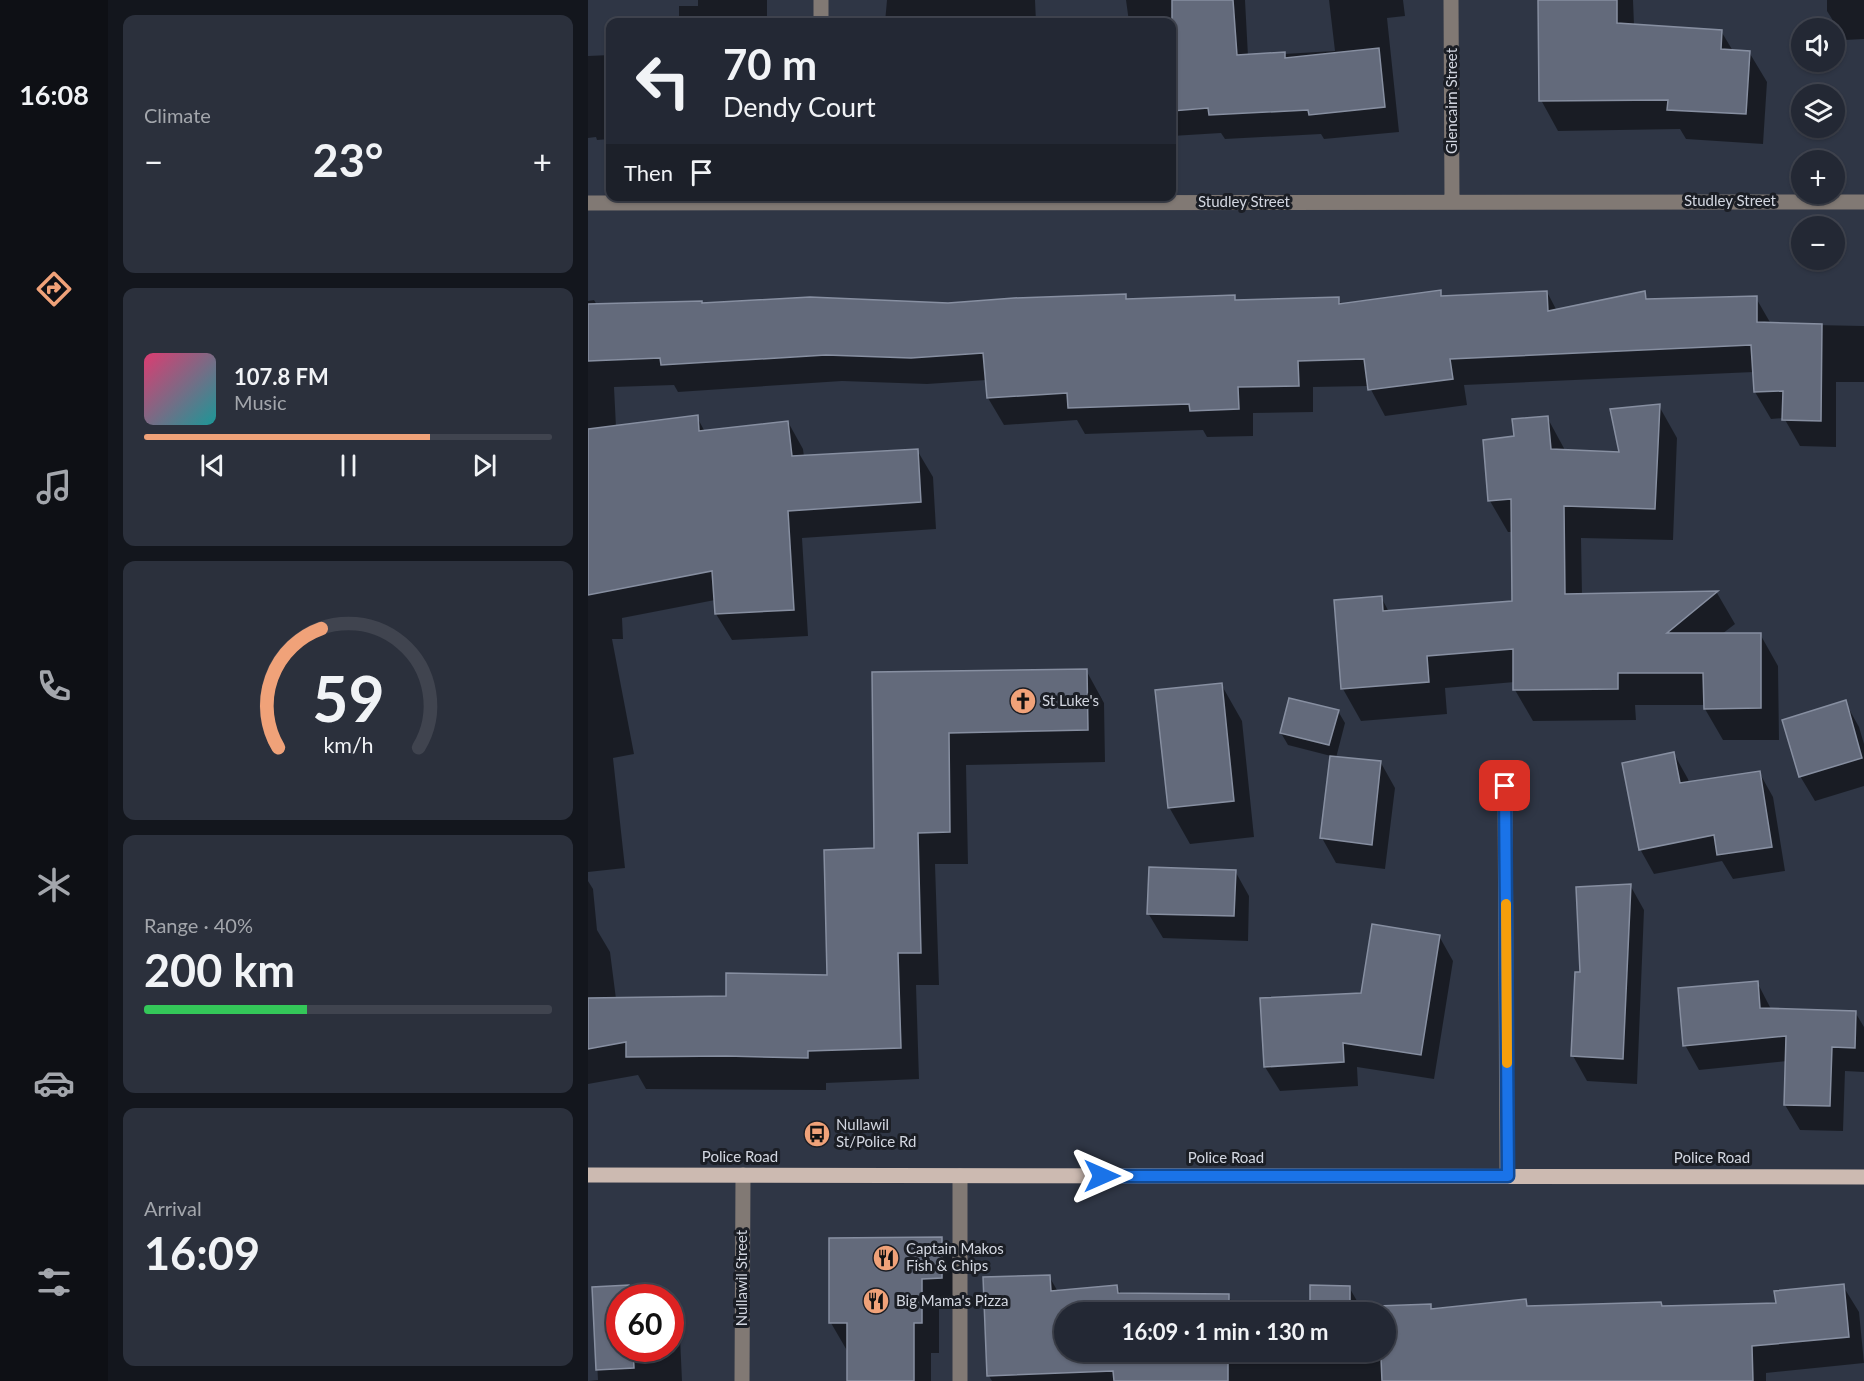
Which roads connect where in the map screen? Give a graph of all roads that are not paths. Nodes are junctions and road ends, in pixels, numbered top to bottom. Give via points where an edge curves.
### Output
1 (821, 0) edge
2 (1451, 0) edge
3 (821, 18) edge
4 (744, 201) edge
5 (1176, 201) edge
6 (1452, 201) junction
7 (1864, 202) edge
8 (588, 203) edge
9 (1505, 786) dead end
10 (588, 1175) edge
11 (743, 1175) junction
12 (960, 1176) junction
13 (1508, 1176) junction
14 (1864, 1176) edge
15 (742, 1381) edge
16 (960, 1381) edge

1 - 3 street
2 - 6 street, Glencairn Street
4 - 8 street, Studley Street
5 - 6 street, Studley Street
6 - 7 street, Studley Street
9 - 13 street
10 - 11 main road, Police Road
11 - 12 main road, Police Road
11 - 15 street, Nullawil Street
12 - 13 main road, Police Road
12 - 16 street
13 - 14 main road, Police Road

